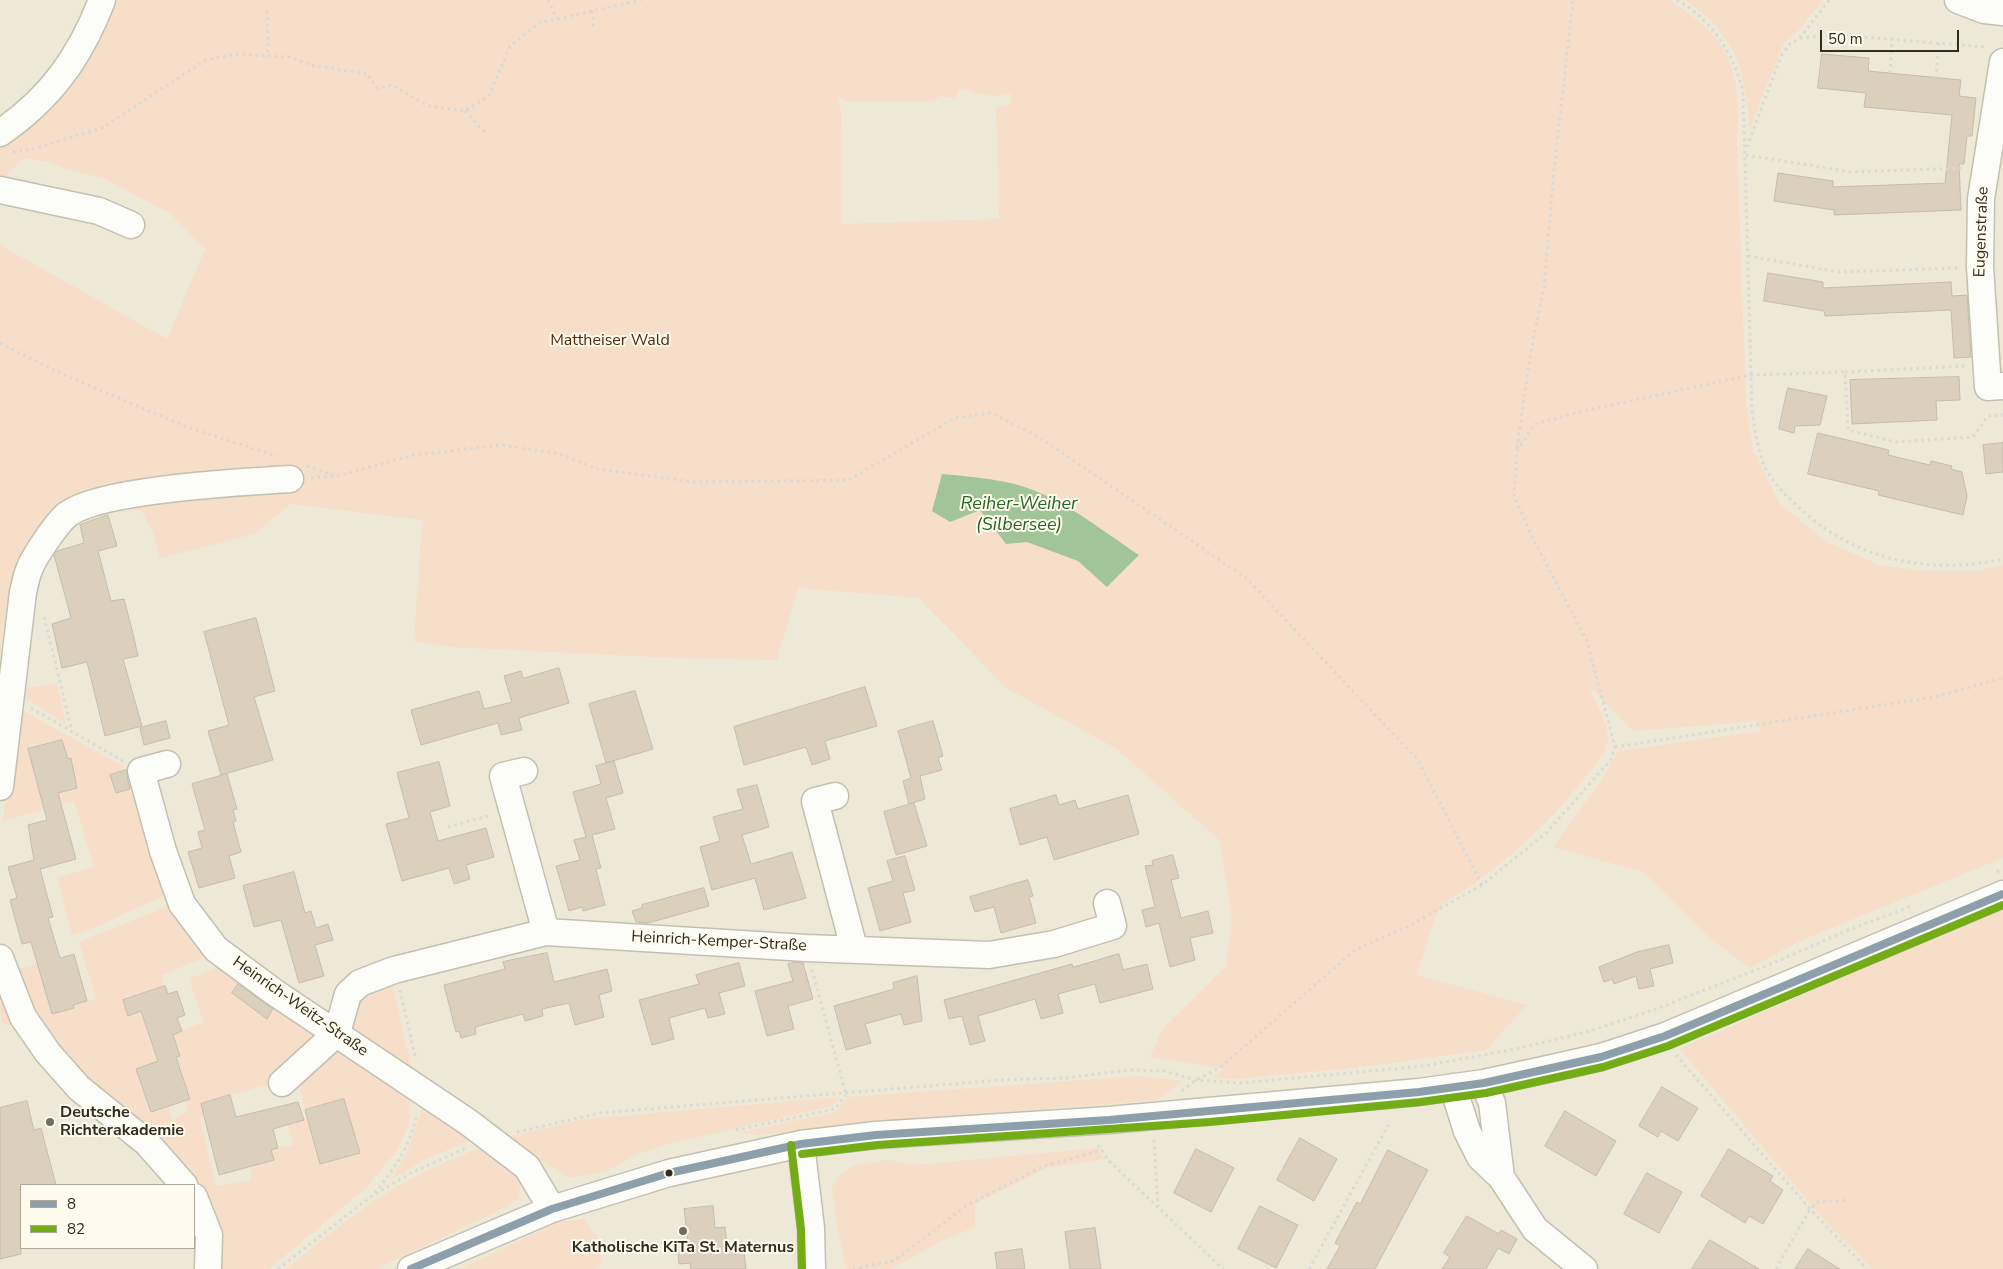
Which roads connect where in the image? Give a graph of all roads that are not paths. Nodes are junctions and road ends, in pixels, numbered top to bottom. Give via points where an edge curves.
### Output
1 (102, 0) edge
2 (1958, 0) edge
3 (2003, 12) edge
4 (1998, 55) edge
5 (5, 143) edge
6 (0, 190) edge
7 (131, 225) dead end
8 (2003, 386) edge
9 (290, 467) road end
10 (167, 764) dead end
11 (524, 771) dead end
12 (0, 787) edge
13 (835, 796) dead end
14 (1998, 883) edge
15 (1107, 903) dead end
16 (546, 932) junction
17 (854, 948) junction
18 (0, 958) edge
19 (337, 1033) junction
20 (282, 1083) dead end
21 (1484, 1083) junction
22 (1453, 1087) junction
23 (801, 1144) junction
24 (1501, 1177) junction
25 (183, 1184) edge
26 (195, 1200) edge
27 (552, 1209) junction
28 (208, 1269) edge
29 (411, 1269) edge
30 (812, 1269) edge
31 (1584, 1269) edge

1 - 5 street via 63,76
2 - 3 street via 1984,10
4 - 8 street, Eugenstraße via 1981,199 1980,267 1988,387
6 - 7 street via 99,210
9 - 12 street via 232,483 113,498 68,514 46,542 26,578
10 - 19 street, Heinrich-Weitz-Straße via 141,771 163,851 182,904 216,949
11 - 16 street via 503,776
13 - 17 street via 816,801
14 - 21 street via 1665,1036 1601,1057
15 - 17 street, Heinrich-Kemper-Straße via 1114,926 1054,944 989,955
16 - 17 street, Heinrich-Kemper-Straße
16 - 19 street, Heinrich-Kemper-Straße via 378,974 348,994
18 - 25 street via 23,1017 48,1053 79,1088 147,1143
19 - 20 street
19 - 27 street, Heinrich-Weitz-Straße via 527,1167
21 - 22 street
21 - 24 street via 1492,1103
22 - 23 street
22 - 24 street via 1467,1131 1480,1157
23 - 27 street via 669,1173
23 - 30 street via 811,1228
24 - 31 street via 1536,1229
26 - 28 street via 209,1235
27 - 29 street

